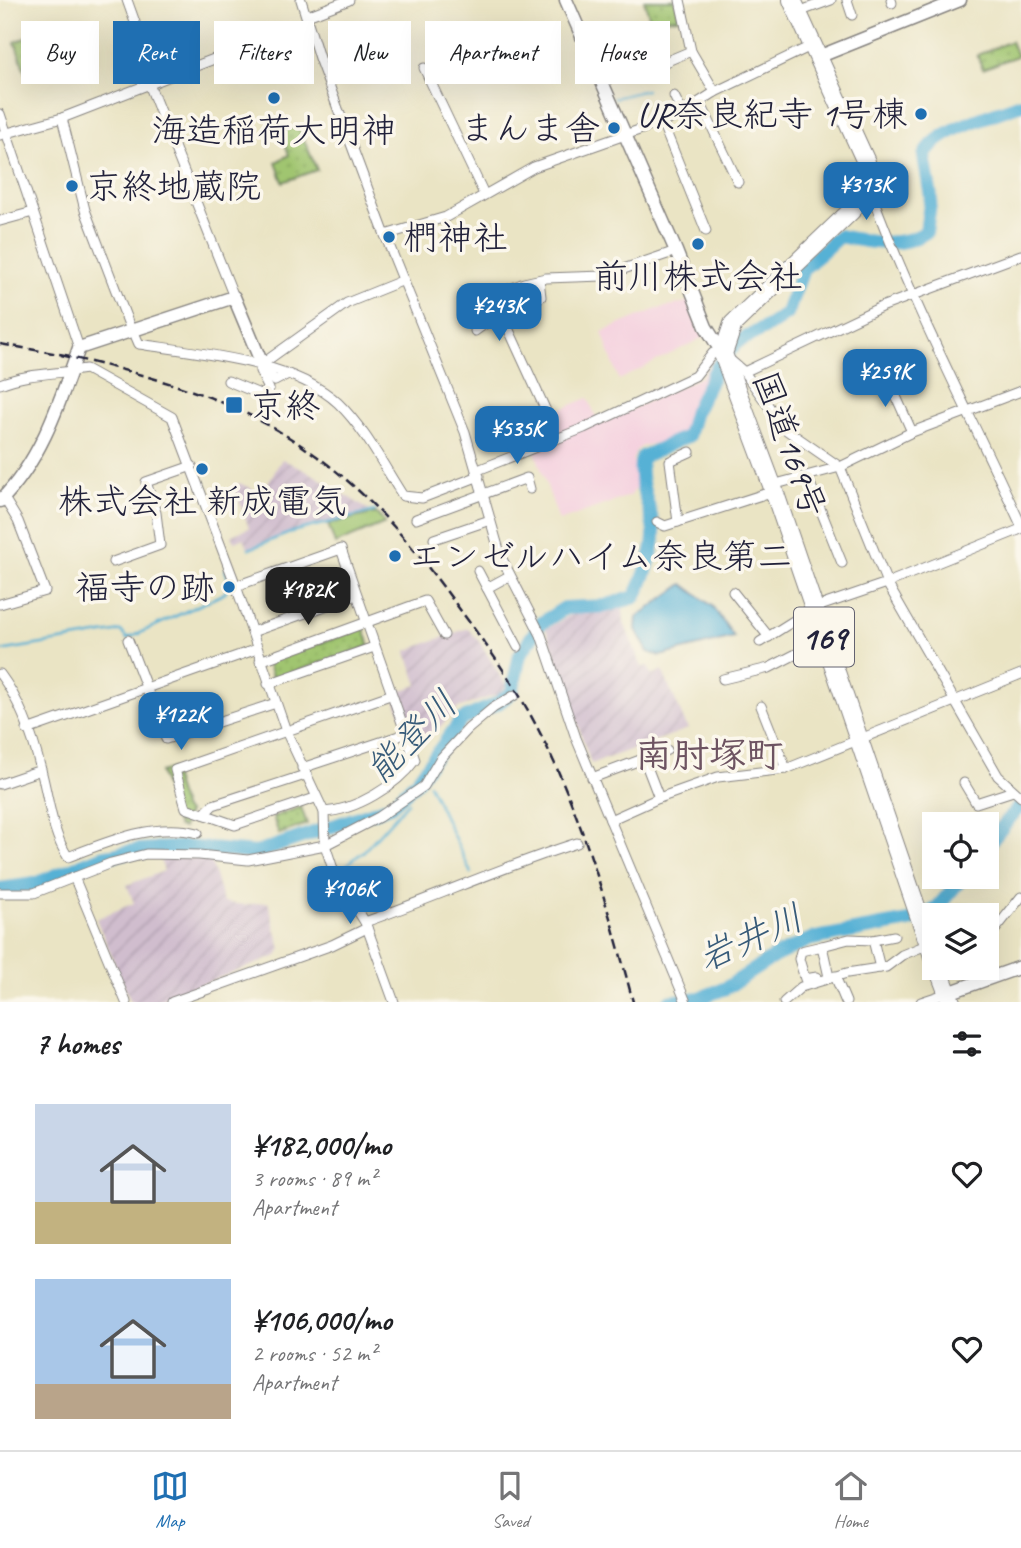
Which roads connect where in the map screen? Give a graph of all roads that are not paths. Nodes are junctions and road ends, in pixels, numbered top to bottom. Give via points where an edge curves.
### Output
1 (127, 0) edge
2 (301, 0) edge
3 (349, 0) edge
4 (566, 0) edge
5 (680, 0) edge
6 (831, 0) edge
7 (847, 0) edge
8 (960, 0) edge
9 (936, 5) edge
10 (795, 6) edge
11 (852, 15) dead end
12 (307, 19) junction
13 (133, 21) edge
14 (575, 21) edge
15 (691, 51) junction
16 (816, 51) junction
17 (670, 60) edge
18 (200, 62) edge
19 (424, 68) dead end
20 (147, 84) edge
21 (153, 84) edge
22 (603, 84) edge
23 (715, 92) junction
24 (674, 96) dead end
25 (700, 102) junction
26 (682, 112) junction
27 (0, 114) edge
28 (62, 118) junction
29 (662, 122) junction
30 (3, 134) edge
31 (625, 134) junction
32 (738, 182) dead end
33 (863, 192) junction
34 (484, 194) junction
35 (33, 212) junction
36 (0, 222) edge
37 (706, 231) dead end
38 (385, 234) junction
39 (676, 251) junction
40 (1021, 255) edge
41 (539, 280) junction
42 (404, 281) junction
43 (911, 296) junction
44 (233, 297) junction
45 (484, 300) dead end
46 (500, 317) junction
47 (132, 330) junction
48 (475, 331) dead end
49 (79, 348) junction
50 (723, 354) junction
51 (259, 364) junction
52 (71, 372) junction
53 (737, 372) junction
54 (866, 373) dead end
55 (228, 381) dead end
56 (0, 384) edge
57 (1021, 391) edge
58 (968, 410) junction
59 (547, 413) dead end
60 (912, 432) junction
61 (690, 452) dead end
62 (192, 466) junction
63 (840, 467) junction
64 (478, 473) junction
65 (807, 476) junction
66 (773, 488) junction
67 (530, 489) dead end
68 (482, 493) junction
69 (2, 499) edge
70 (416, 519) dead end
71 (490, 520) junction
72 (657, 522) dead end
73 (678, 522) junction
74 (1021, 527) edge
75 (433, 539) dead end
76 (113, 562) dead end
77 (842, 563) dead end
78 (478, 571) dead end
79 (509, 576) junction
80 (887, 583) junction
81 (236, 586) junction
82 (487, 588) junction
83 (733, 592) dead end
84 (356, 594) junction
85 (0, 604) edge
86 (814, 608) junction
87 (366, 622) junction
88 (251, 632) junction
89 (444, 635) dead end
90 (769, 637) junction
91 (825, 639) junction
92 (128, 640) dead end
93 (760, 642) dead end
94 (374, 647) junction
95 (518, 647) dead end
96 (257, 649) junction
97 (260, 660) junction
98 (0, 674) edge
99 (1021, 674) edge
100 (723, 679) dead end
101 (268, 684) junction
102 (144, 688) junction
103 (390, 695) junction
104 (515, 695) dead end
105 (956, 700) junction
106 (275, 703) junction
107 (761, 706) dead end
108 (27, 730) junction
109 (286, 731) junction
110 (405, 734) junction
111 (858, 741) junction
112 (667, 750) dead end
113 (644, 759) junction
114 (786, 769) junction
115 (41, 770) junction
116 (303, 771) junction
117 (592, 778) junction
118 (964, 783) dead end
119 (0, 784) edge
120 (1017, 794) edge
121 (315, 798) junction
122 (659, 798) junction
123 (204, 814) junction
124 (323, 816) junction
125 (610, 820) junction
126 (198, 833) dead end
127 (325, 842) junction
128 (577, 844) dead end
129 (74, 877) junction
130 (0, 893) edge
131 (1021, 897) edge
132 (922, 923) edge
133 (366, 925) junction
134 (999, 925) edge
135 (894, 936) dead end
136 (873, 940) junction
137 (822, 946) junction
138 (922, 955) edge
139 (1021, 967) edge
140 (880, 968) junction
141 (999, 971) edge
142 (828, 977) junction
143 (942, 980) edge
144 (973, 980) edge
145 (949, 998) edge
146 (126, 1002) edge
147 (172, 1002) edge
148 (394, 1002) edge
149 (685, 1002) edge
150 (784, 1002) edge
151 (846, 1002) edge
152 (921, 1002) edge

1 - 13 street
2 - 12 street
3 - 12 street
4 - 14 street
5 - 15 street
6 - 10 street
7 - 11 street
8 - 9 street
9 - 16 street
10 - 16 highway
12 - 18 street
12 - 38 street
15 - 17 street
15 - 23 street
16 - 23 street
16 - 33 highway via 866,162
19 - 34 street
20 - 28 street
21 - 44 street
22 - 31 street
23 - 25 street
24 - 26 street
25 - 26 street
25 - 32 street
26 - 29 street
27 - 30 street
28 - 30 street
28 - 47 street via 85,210
29 - 31 street
29 - 37 street
30 - 35 street
31 - 34 street via 534,167
31 - 39 street
33 - 43 street via 873,198
33 - 50 highway, 国道169号 via 851,211 733,324
34 - 38 street via 446,217
35 - 36 street
35 - 49 street
38 - 42 street
39 - 41 street via 603,276
39 - 50 street via 706,327
40 - 43 street
41 - 45 street
41 - 46 street via 541,297
42 - 51 street via 347,303
42 - 64 street
43 - 53 street
43 - 58 street
44 - 47 street
44 - 51 street
46 - 48 street
46 - 59 street
47 - 49 street
47 - 51 street via 139,344
49 - 52 street
50 - 53 highway, 国道169号 / 169
50 - 64 street via 713,353 695,376
51 - 55 street via 268,385 264,395
51 - 64 street via 288,374 338,403 403,496 422,498
52 - 56 street via 21,376
52 - 62 street via 86,369 172,417
52 - 69 street via 47,430
53 - 63 street via 785,429
53 - 66 highway, 国道169号 / 169
54 - 60 street via 886,374
57 - 58 street
58 - 60 street
58 - 74 street
60 - 63 street
61 - 73 street via 670,461
62 - 76 street via 146,482 160,545
62 - 81 street
63 - 65 street
63 - 80 street
64 - 68 street
65 - 66 street
65 - 77 street
66 - 73 street
66 - 86 highway, 国道169号 / 169
67 - 68 street via 527,478
68 - 70 street
68 - 71 street
69 - 85 street via 18,521 45,591
71 - 75 street
71 - 79 street
72 - 73 street via 665,526
74 - 80 street
78 - 82 street
79 - 82 street
79 - 117 street via 537,628
80 - 86 street
80 - 105 street
81 - 84 street via 341,549
81 - 88 street
82 - 95 street
83 - 90 street
84 - 87 street
84 - 88 street
86 - 90 street
86 - 91 highway, 国道169号 / 169
87 - 89 street via 425,601
87 - 94 street
87 - 97 street
88 - 96 street
90 - 93 street
91 - 100 street via 769,668
91 - 111 highway, 国道169号 / 169
92 - 102 street
94 - 101 street
94 - 103 street
96 - 97 street
96 - 102 street
97 - 101 street
98 - 108 street via 16,698
99 - 105 street
101 - 106 street
102 - 106 street via 166,739
102 - 108 street
103 - 109 street
103 - 110 street
104 - 127 street via 468,729 440,759 424,786 379,817
105 - 111 street
105 - 120 street via 998,776
106 - 109 street
107 - 114 street
108 - 115 street
109 - 116 street
109 - 123 street via 176,770 186,808
110 - 116 street
110 - 124 street via 415,760 407,771 393,783
111 - 114 street
111 - 132 highway, 国道169号 / 169
112 - 113 street
113 - 117 street
113 - 122 street
114 - 122 street via 718,777
115 - 119 street
115 - 126 street via 51,815 68,857 151,831 173,827
116 - 121 street
116 - 123 street via 213,805
117 - 125 street
118 - 120 street via 976,803
121 - 123 street via 236,825
121 - 124 street
122 - 125 street
124 - 127 street
125 - 149 street
127 - 129 street via 248,860 146,854
127 - 133 street via 335,875
128 - 133 street via 496,869
129 - 130 street via 34,893
129 - 146 street
131 - 134 street
133 - 147 street via 332,945
133 - 148 street
135 - 136 street
136 - 137 street via 849,939
136 - 140 street
137 - 142 street
137 - 142 street via 801,951 799,958 805,979
138 - 140 street
139 - 141 street
140 - 142 street
142 - 150 street via 801,986
142 - 151 street
143 - 145 highway
144 - 145 street
145 - 152 street

